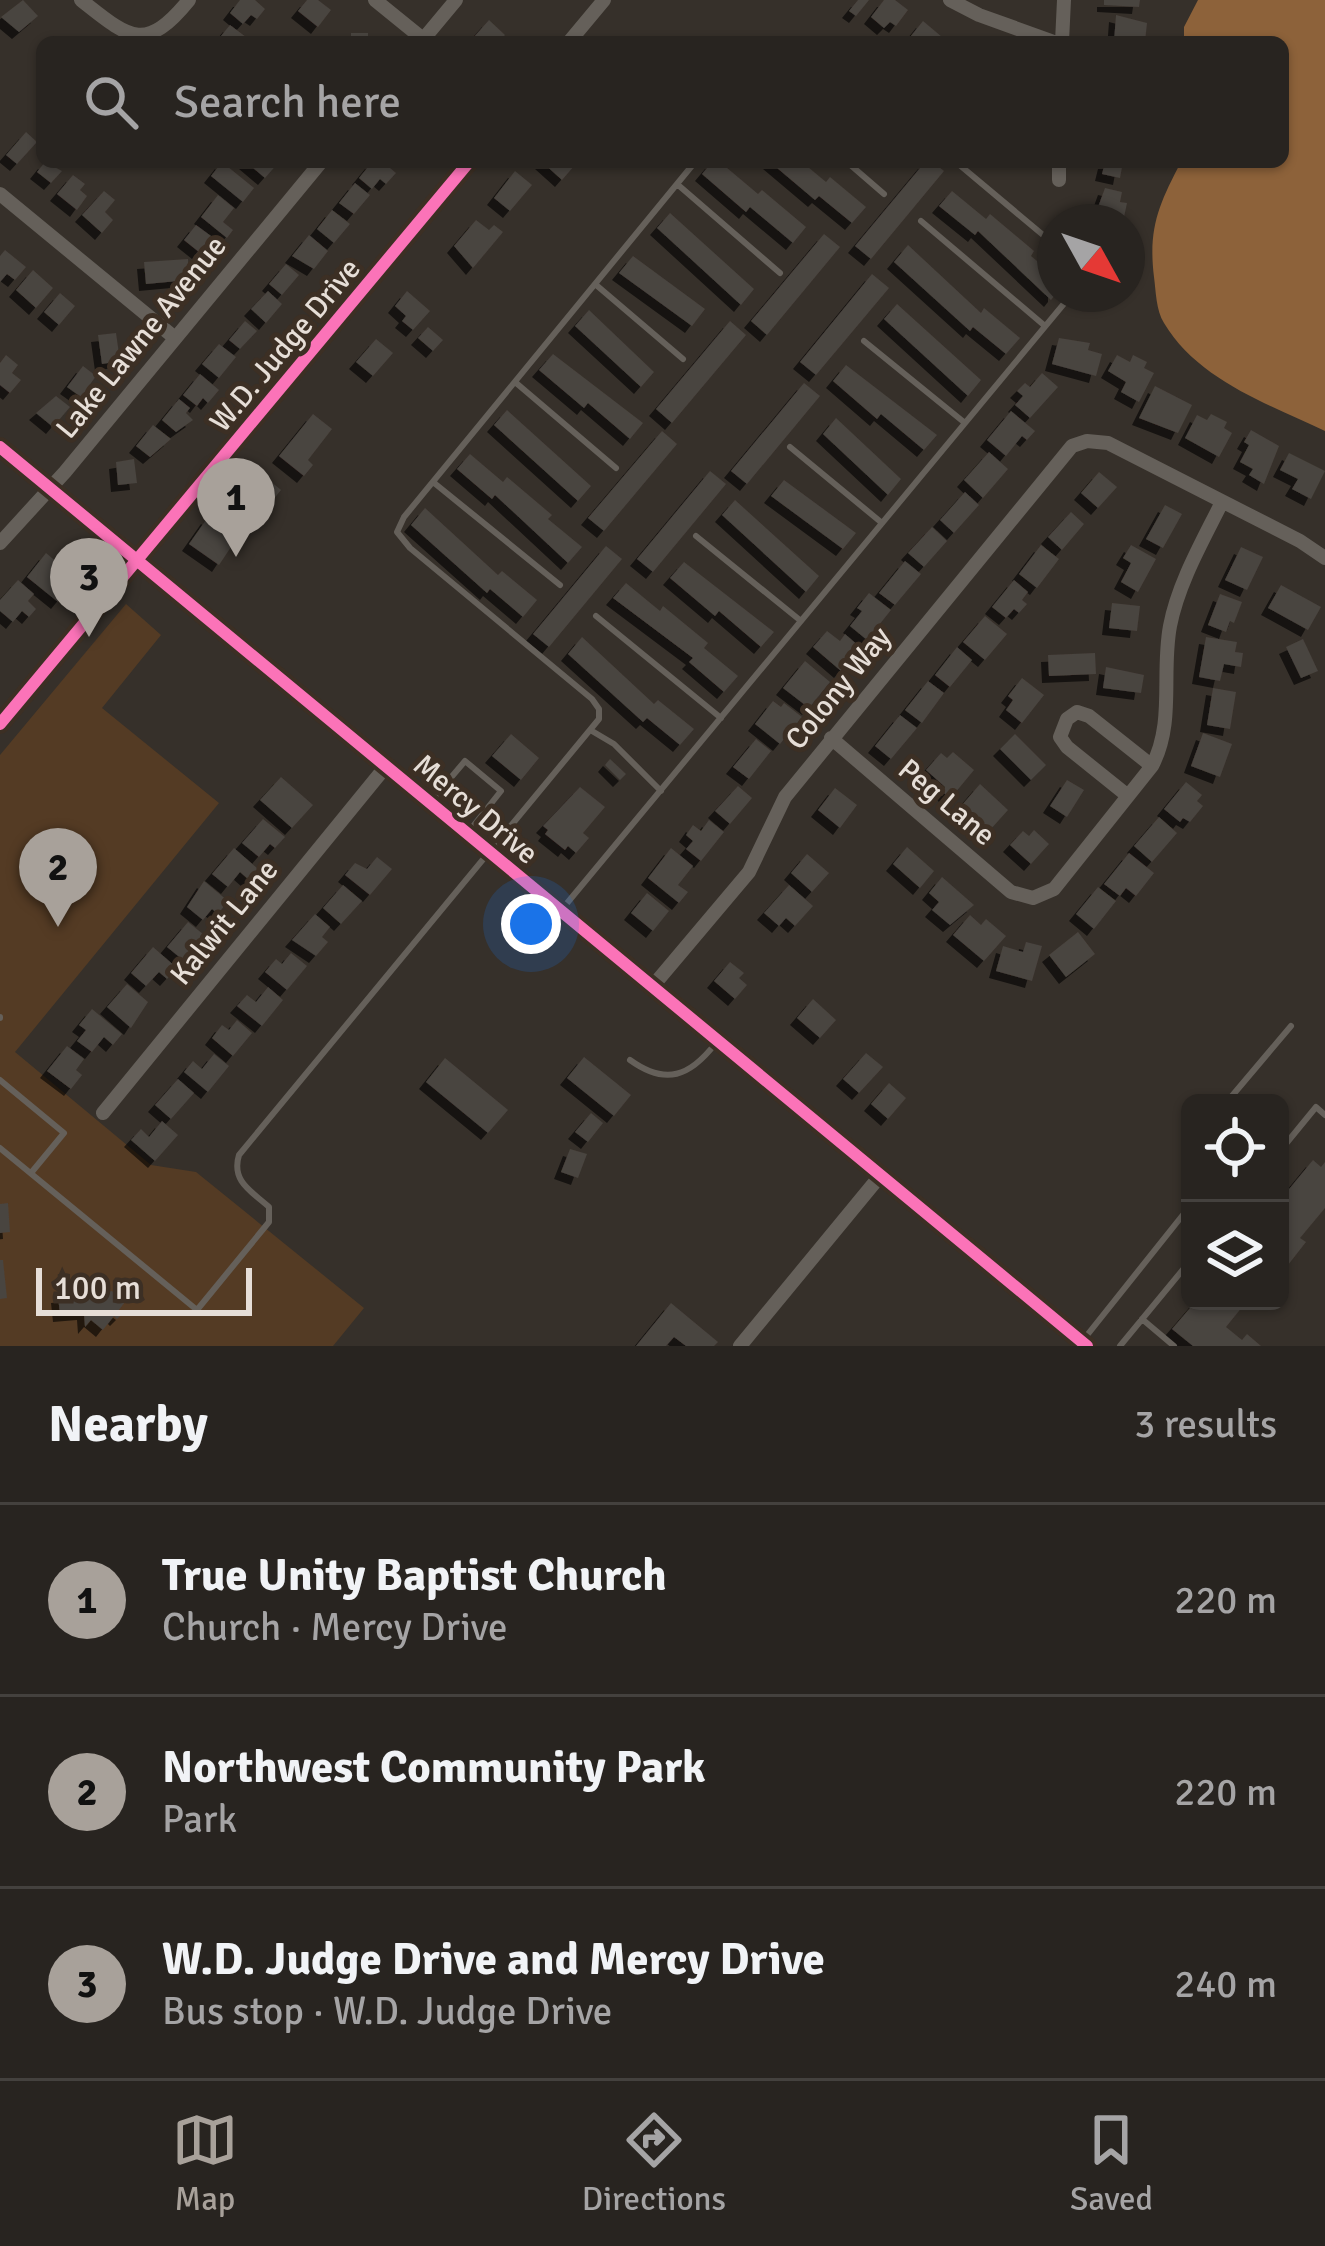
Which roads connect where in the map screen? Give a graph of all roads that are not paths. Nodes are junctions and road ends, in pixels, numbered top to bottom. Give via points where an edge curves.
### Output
1 (82, 0) edge
2 (189, 0) edge
3 (375, 0) edge
4 (456, 0) edge
5 (604, 0) edge
6 (950, 0) edge
7 (1064, 0) edge
8 (417, 36) edge
9 (425, 36) edge
10 (574, 36) edge
11 (1040, 36) edge
12 (1059, 36) edge
13 (316, 168) edge
14 (464, 168) edge
15 (690, 168) edge
16 (854, 168) edge
17 (963, 168) edge
18 (1059, 168) edge
19 (1059, 180) dead end
20 (677, 184) junction
21 (0, 194) edge
22 (884, 194) dead end
23 (921, 221) dead end
24 (1037, 230) edge
25 (780, 273) dead end
26 (595, 284) junction
27 (1057, 312) edge
28 (1045, 326) junction
29 (175, 338) junction
30 (864, 341) dead end
31 (683, 359) dead end
32 (515, 382) junction
33 (964, 423) junction
34 (0, 447) edge
35 (790, 447) dead end
36 (616, 468) dead end
37 (433, 482) junction
38 (50, 487) junction
39 (1220, 504) junction
40 (882, 524) junction
41 (696, 536) dead end
42 (0, 543) edge
43 (1325, 558) edge
44 (137, 559) junction
45 (560, 585) dead end
46 (596, 616) dead end
47 (801, 621) junction
48 (721, 718) junction
49 (0, 724) edge
50 (592, 731) junction
51 (831, 739) junction
52 (388, 766) junction
53 (1152, 766) junction
54 (661, 791) junction
55 (1128, 796) junction
56 (430, 802) junction
57 (467, 832) junction
58 (491, 852) junction
59 (561, 911) junction
60 (652, 987) junction
61 (1291, 1026) dead end
62 (718, 1041) junction
63 (630, 1060) dead end
64 (0, 1080) edge
65 (1234, 1094) edge
66 (103, 1113) dead end
67 (1325, 1114) edge
68 (1289, 1140) edge
69 (0, 1148) edge
70 (32, 1173) junction
71 (880, 1176) junction
72 (1181, 1219) edge
73 (1181, 1272) edge
74 (1142, 1319) junction
75 (1084, 1344) edge
76 (740, 1346) edge
77 (1120, 1346) edge
78 (1174, 1346) edge

1 - 2 street via 119,30 142,36 170,24
3 - 8 street
4 - 9 street
5 - 10 street
6 - 11 street
7 - 12 street
13 - 29 street, Lake Lawne Avenue
14 - 44 street, W.D. Judge Drive
15 - 20 lane
16 - 22 lane
17 - 24 lane
18 - 19 street
20 - 25 lane
20 - 26 lane
21 - 29 street
23 - 28 lane
26 - 31 lane
26 - 32 lane
27 - 28 lane
28 - 33 lane
29 - 38 street, Lake Lawne Avenue
30 - 33 lane
32 - 36 lane
32 - 37 lane
33 - 40 lane
34 - 38 street, Mercy Drive
35 - 40 lane
37 - 45 lane
37 - 50 lane via 397,532 592,699 599,710
38 - 42 street, Lake Lawne Avenue
38 - 44 street, Mercy Drive
39 - 43 street
39 - 51 street, Colony Way via 1108,443 1072,446
39 - 53 street via 1170,627 1167,710
40 - 47 lane
41 - 47 lane
44 - 49 street, W.D. Judge Drive
44 - 52 street, Mercy Drive
46 - 48 lane
47 - 48 lane
48 - 54 lane
50 - 54 lane
50 - 58 lane
51 - 55 street, Peg Lane via 1011,892 1034,898 1054,889
51 - 60 street, Colony Way via 784,797 749,872
52 - 56 street, Mercy Drive
52 - 66 street, Kalwit Lane
53 - 55 street
53 - 55 street via 1089,716 1067,719 1060,737 1066,747
54 - 59 lane
56 - 57 street, Mercy Drive
56 - 57 lane via 465,761 501,791
57 - 58 street, Mercy Drive
58 - 59 street, Mercy Drive
58 - 70 lane via 239,1155 238,1179 268,1207 269,1222 197,1310
59 - 60 street, Mercy Drive
60 - 62 street, Mercy Drive
61 - 65 lane
62 - 63 lane via 680,1074
62 - 71 street, Mercy Drive
64 - 70 lane via 64,1133
67 - 68 lane via 1316,1107
69 - 70 lane
71 - 75 street, Mercy Drive
71 - 76 street
72 - 75 lane
73 - 74 lane
74 - 77 lane
74 - 78 lane

